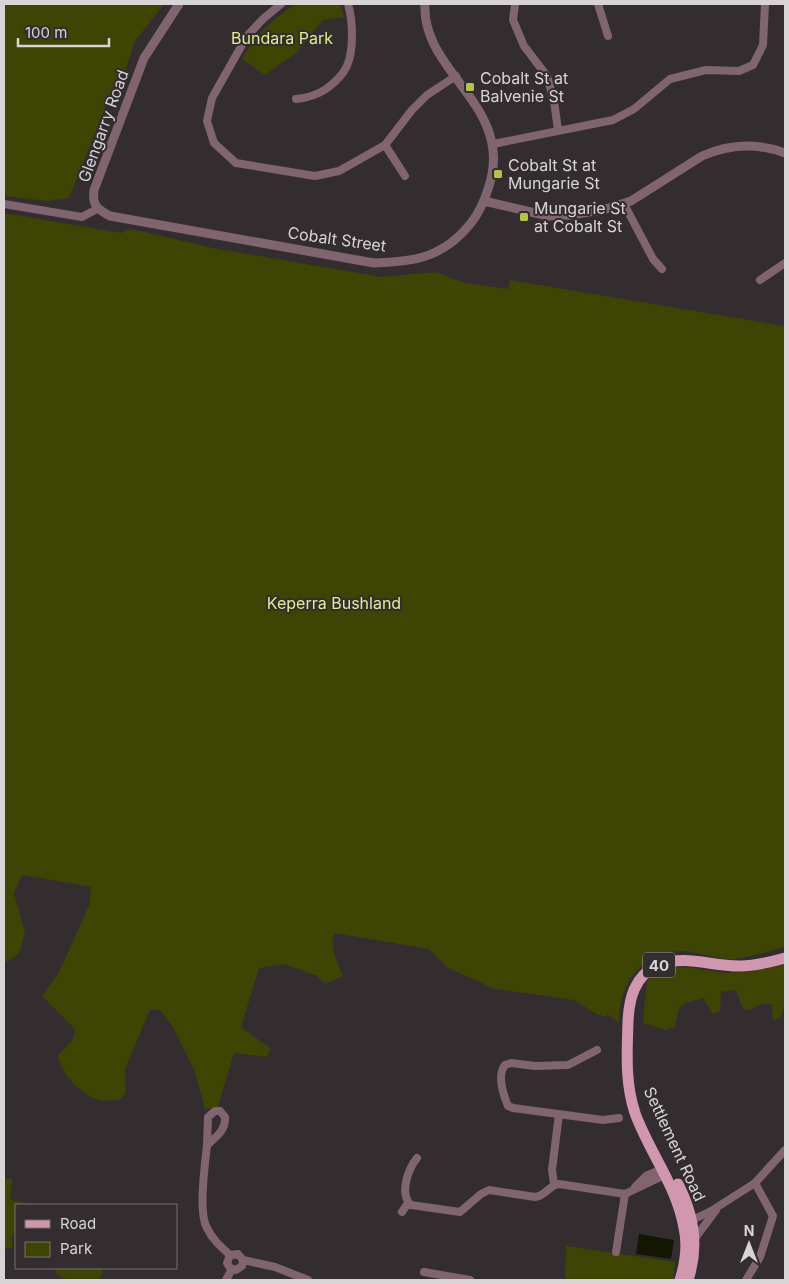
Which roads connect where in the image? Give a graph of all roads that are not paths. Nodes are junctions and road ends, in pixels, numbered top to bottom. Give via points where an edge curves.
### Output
1 (179, 4) edge
2 (282, 4) edge
3 (348, 4) edge
4 (425, 4) edge
5 (515, 4) edge
6 (598, 4) edge
7 (765, 4) edge
8 (608, 36) dead end
9 (456, 76) junction
10 (296, 99) dead end
11 (558, 130) junction
12 (493, 144) junction
13 (385, 145) junction
14 (785, 153) edge
15 (405, 176) dead end
16 (484, 201) junction
17 (4, 204) edge
18 (624, 204) junction
19 (97, 209) junction
20 (785, 263) edge
21 (662, 269) dead end
22 (760, 280) dead end
23 (785, 958) edge
24 (597, 1050) dead end
25 (559, 1114) junction
26 (619, 1118) dead end
27 (207, 1145) dead end
28 (785, 1150) edge
29 (417, 1158) dead end
30 (666, 1171) junction
31 (755, 1183) junction
32 (554, 1184) junction
33 (627, 1193) junction
34 (408, 1202) junction
35 (721, 1204) junction
36 (402, 1212) dead end
37 (688, 1222) junction
38 (694, 1239) junction
39 (616, 1252) dead end
40 (230, 1255) junction
41 (243, 1260) junction
42 (232, 1269) junction
43 (424, 1272) dead end
44 (226, 1280) edge
45 (308, 1280) edge
46 (470, 1280) edge
47 (680, 1280) edge
48 (688, 1280) edge
49 (746, 1280) edge

1 - 19 street, Glengarry Road via 144,58 94,190 93,200
2 - 13 street via 247,36 212,98 208,120 214,143 236,163 315,176 339,171
3 - 10 street via 352,46 346,69 338,80 322,91
4 - 9 street, Cobalt Street via 428,30 437,51
5 - 11 street via 513,20 524,46 547,76
6 - 8 street
7 - 11 street via 763,45 753,66 739,71 706,70 670,79 634,109 613,120
9 - 12 street, Cobalt Street via 486,123
9 - 13 street via 427,95
11 - 12 street
12 - 16 street, Cobalt Street via 492,178
13 - 15 street
14 - 18 street via 752,146 716,150
16 - 18 street via 548,216 580,214
16 - 19 street, Cobalt Street via 462,235 443,250 392,263 374,263 110,216
17 - 19 street via 82,217
18 - 21 street via 653,259
20 - 22 street
23 - 30 main road, Settlement Road / 40 via 742,966 686,960 670,962 649,971 634,987 628,1008 626,1062 629,1081
24 - 25 street via 568,1065 508,1064 502,1069 508,1106
25 - 26 street via 603,1120
25 - 32 street via 552,1170
27 - 40 street via 204,1220 216,1241
28 - 31 street
29 - 34 street via 409,1167 405,1193
30 - 33 street
30 - 37 main road, Settlement Road / 40
31 - 35 street
31 - 49 street via 773,1216 760,1257
32 - 33 street
32 - 34 street via 535,1197 486,1191 460,1212
33 - 39 street
34 - 36 street
35 - 37 street
35 - 38 street
37 - 38 main road, Settlement Road / 40
37 - 47 main road, Settlement Road / 40
38 - 48 main road, Settlement Road / 40
40 - 41 street via 238,1254
40 - 42 street via 227,1263
41 - 42 street via 240,1268
41 - 45 street via 276,1267
42 - 44 street
43 - 46 street

